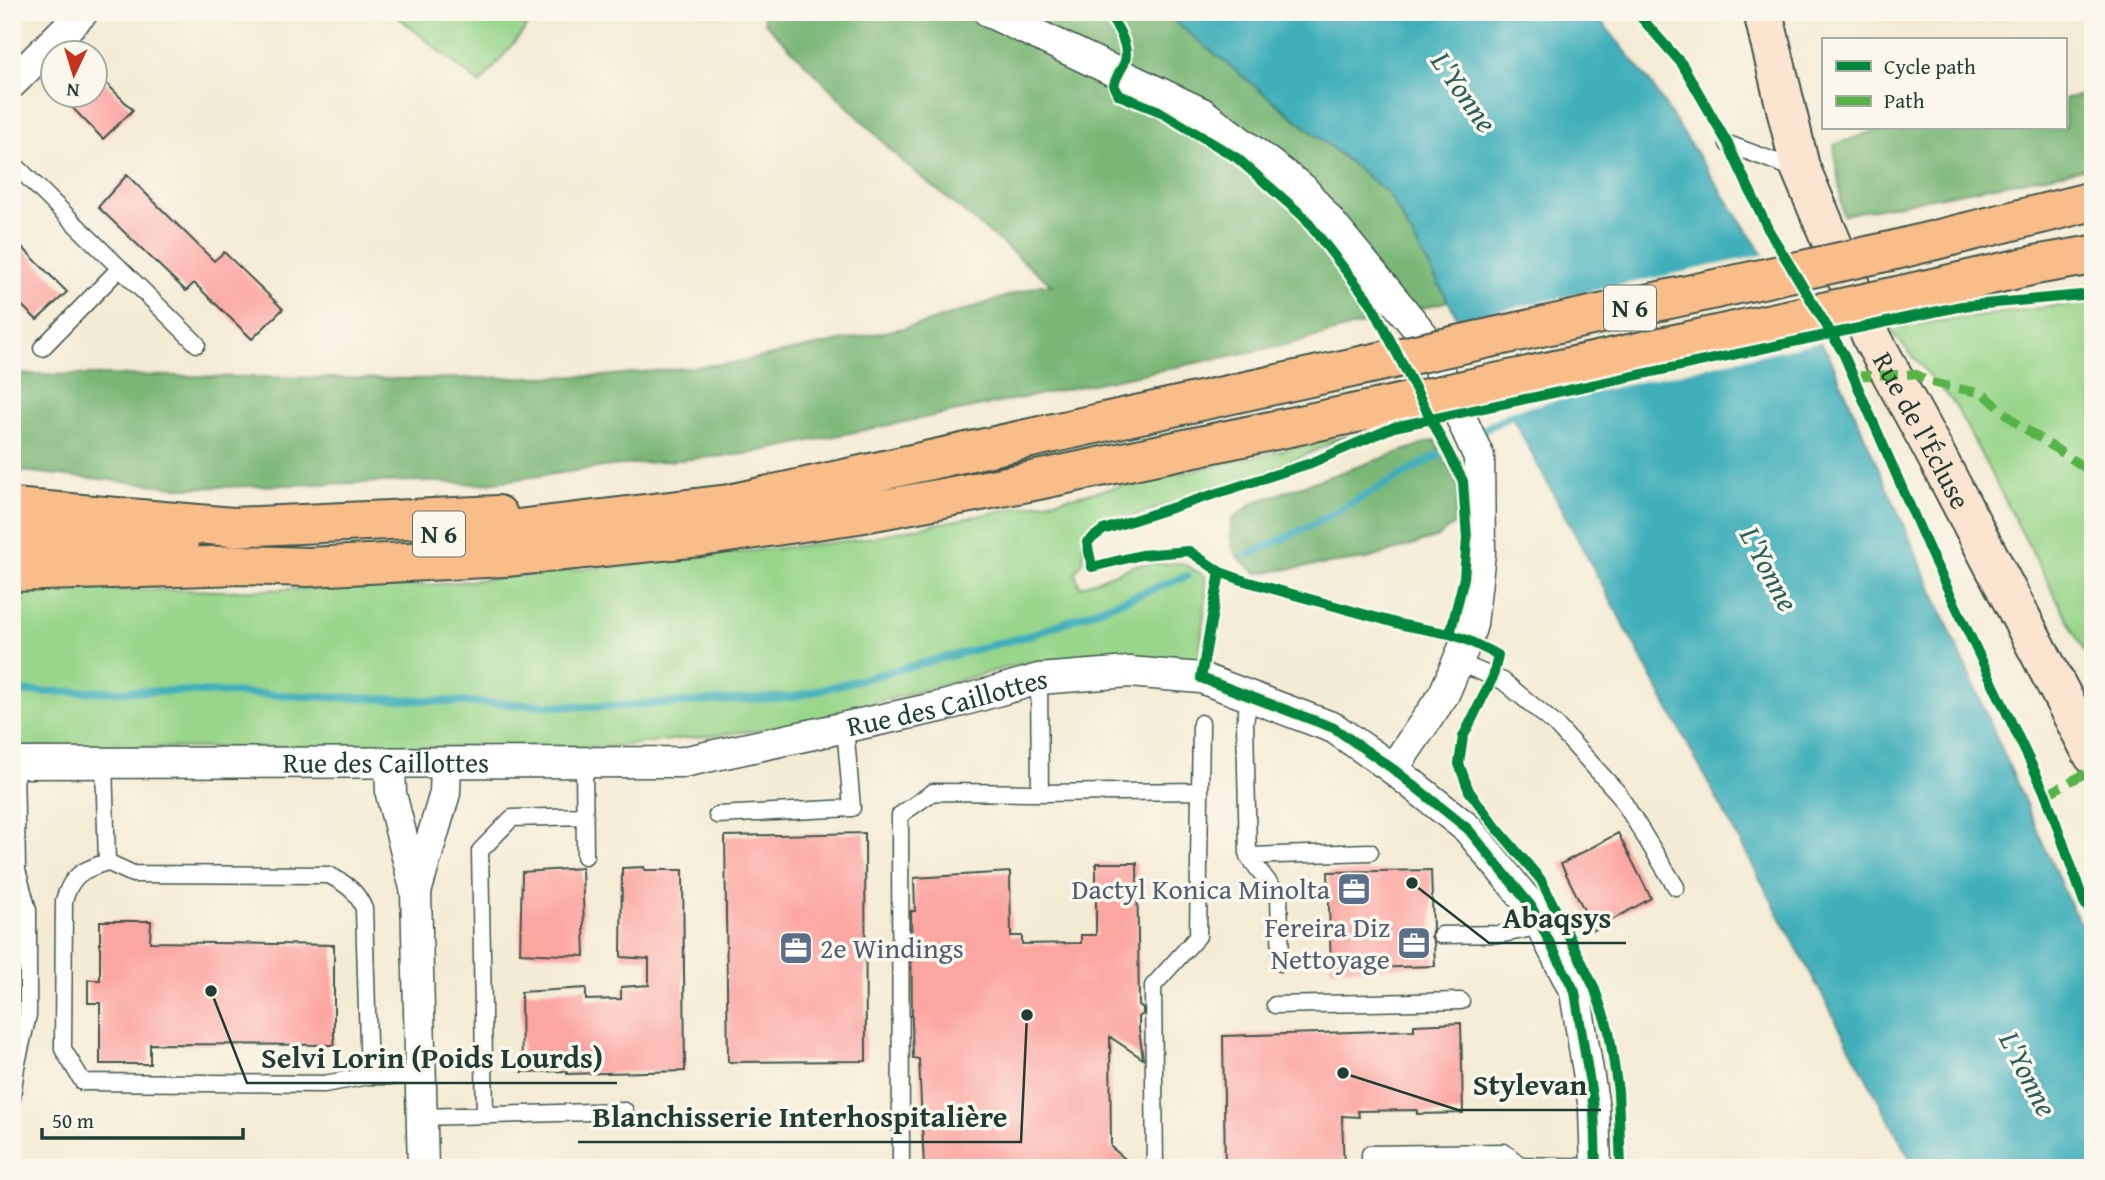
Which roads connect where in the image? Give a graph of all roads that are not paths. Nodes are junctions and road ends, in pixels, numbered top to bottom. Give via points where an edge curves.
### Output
1 (83, 12) edge
2 (989, 12) edge
3 (1763, 12) edge
4 (12, 83) edge
5 (1728, 144) dead end
6 (12, 162) edge
7 (1800, 167) junction
8 (2087, 203) edge
9 (2093, 257) edge
10 (120, 268) junction
11 (197, 344) dead end
12 (42, 348) dead end
13 (841, 481) junction
14 (12, 508) edge
15 (22, 539) edge
16 (242, 565) junction
17 (12, 572) edge
18 (1457, 662) junction
19 (1039, 680) junction
20 (1250, 696) junction
21 (1201, 723) dead end
22 (845, 727) junction
23 (2093, 755) edge
24 (14, 763) edge
25 (104, 763) junction
26 (446, 763) junction
27 (584, 763) junction
28 (390, 764) junction
29 (1393, 769) junction
30 (1199, 791) junction
31 (1040, 793) junction
32 (717, 815) dead end
33 (585, 816) junction
34 (15, 850) edge
35 (1370, 852) dead end
36 (585, 856) dead end
37 (1248, 856) junction
38 (107, 862) junction
39 (18, 870) junction
40 (1676, 887) dead end
41 (416, 892) junction
42 (12, 893) edge
43 (1541, 926) junction
44 (1441, 935) dead end
45 (1281, 963) dead end
46 (1461, 1001) dead end
47 (1275, 1005) dead end
48 (12, 1043) edge
49 (16, 1067) junction
50 (369, 1076) junction
51 (421, 1076) junction
52 (12, 1097) edge
53 (625, 1111) dead end
54 (485, 1115) junction
55 (422, 1117) junction
56 (1520, 1166) edge
57 (1596, 1167) edge
58 (423, 1168) edge
59 (901, 1168) edge
60 (1155, 1168) edge
61 (1370, 1168) edge

1 - 4 street
2 - 18 street via 1202,113 1303,189 1423,335 1479,457 1480,553 1472,624
3 - 7 street, Rue de l'Écluse
5 - 7 lane
6 - 10 lane
7 - 23 street, Rue de l'Écluse via 1873,340
8 - 13 main road, N 6, bridge via 1895,250
9 - 16 main road, N 6, bridge via 2035,265 1385,407 858,514 700,537 505,557 309,567
10 - 11 lane
10 - 12 lane
13 - 14 main road via 500,515 233,527
13 - 15 main road, N 6 via 729,504 502,531 304,542
15 - 16 main road, N 6
16 - 17 main road
18 - 29 street via 1444,694
18 - 40 lane via 1503,681 1555,724 1618,793
19 - 20 street, Rue des Caillottes via 1129,672 1201,678
19 - 22 street, Rue des Caillottes
19 - 31 lane
20 - 29 street, Rue des Caillottes via 1334,728
20 - 37 lane via 1245,722
21 - 30 lane
22 - 27 street, Rue des Caillottes via 683,762
22 - 32 lane via 852,808
24 - 25 street, Rue des Caillottes
24 - 34 lane
25 - 28 street, Rue des Caillottes
25 - 38 lane
26 - 27 street, Rue des Caillottes
26 - 28 street, Rue des Caillottes
26 - 41 street via 444,793
27 - 33 lane
28 - 41 street via 391,794
29 - 43 street, Rue des Caillottes via 1468,830 1531,906
30 - 31 lane
30 - 60 lane via 1199,936 1153,986
31 - 59 lane via 933,792 900,815
33 - 36 lane
33 - 54 lane via 512,818 480,851
34 - 39 lane
35 - 37 lane
37 - 45 lane via 1279,896
38 - 50 lane via 133,874 329,875 344,883 359,896 364,909
38 - 50 lane via 91,867 69,884 64,901 62,1049 83,1082 324,1084
39 - 42 lane
39 - 49 lane via 28,910 28,1015
41 - 51 street
43 - 44 lane via 1503,934
43 - 57 street, Rue des Caillottes via 1576,992 1594,1108
46 - 47 lane
48 - 49 lane
49 - 52 lane
50 - 51 lane
51 - 55 street
53 - 54 lane
54 - 55 lane
55 - 58 street
56 - 57 lane
56 - 61 lane via 1504,1152 1370,1154

